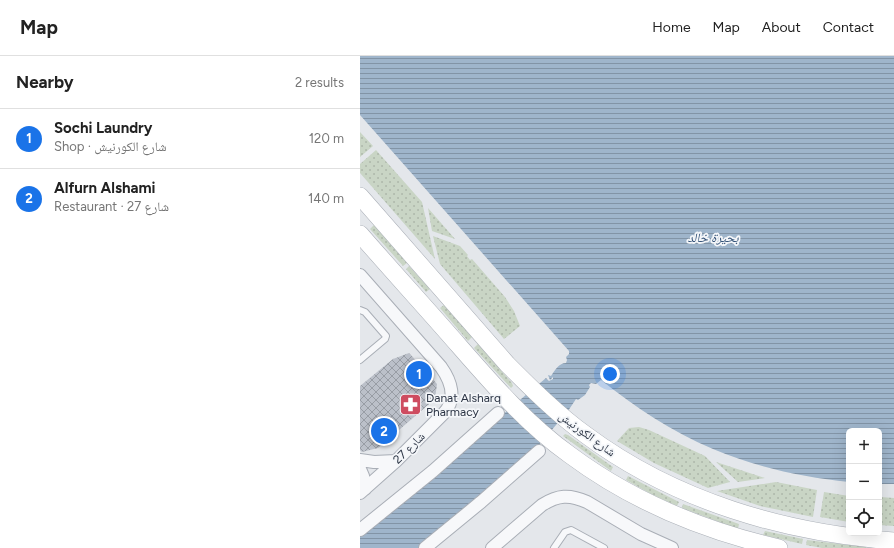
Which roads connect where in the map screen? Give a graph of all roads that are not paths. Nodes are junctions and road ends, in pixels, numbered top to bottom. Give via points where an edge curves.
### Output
1 (361, 196) edge
2 (360, 234) edge
3 (360, 275) edge
4 (360, 310) edge
5 (360, 360) edge
6 (498, 414) dead end
7 (539, 451) dead end
8 (360, 460) edge
9 (396, 461) junction
10 (360, 469) edge
11 (363, 491) edge
12 (360, 530) edge
13 (894, 541) edge
14 (425, 548) edge
15 (492, 548) edge
16 (554, 548) edge
17 (604, 548) edge
18 (672, 548) edge
19 (779, 548) edge

1 - 13 main road, شارع الكورنيش via 507,364 545,401 606,449 649,474 717,505 789,526
2 - 19 main road, شارع الكورنيش via 503,395 570,455 621,487 675,514 731,536
3 - 9 street, شارع 27 via 450,381 452,398 448,409
4 - 5 lane via 365,312 386,336
6 - 12 street
7 - 14 street
8 - 9 street
9 - 11 street, شارع 27
10 - 11 street via 363,476
15 - 18 street via 550,500 569,496 587,502 641,534
16 - 17 lane via 565,532 571,530

